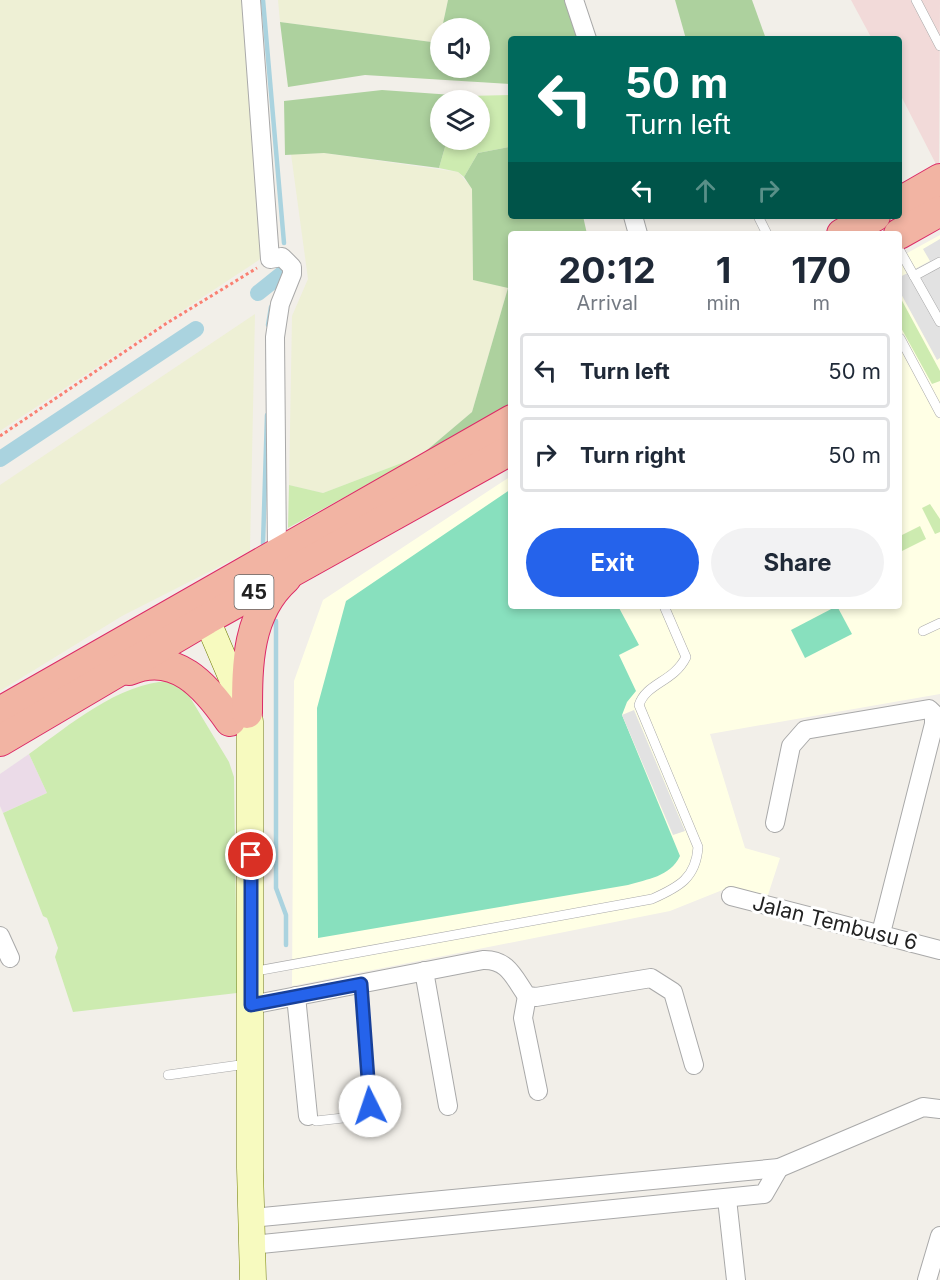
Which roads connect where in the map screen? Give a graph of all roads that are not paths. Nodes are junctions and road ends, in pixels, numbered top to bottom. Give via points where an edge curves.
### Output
1 (252, 0) edge
2 (574, 0) edge
3 (919, 2) edge
4 (586, 36) edge
5 (940, 46) edge
6 (940, 179) edge
7 (902, 201) edge
8 (940, 211) edge
9 (870, 219) edge
10 (848, 231) edge
11 (902, 232) edge
12 (902, 254) edge
13 (940, 262) edge
14 (915, 276) junction
15 (940, 322) edge
16 (902, 342) edge
17 (940, 413) edge
18 (508, 422) edge
19 (508, 451) edge
20 (288, 560) junction
21 (664, 609) edge
22 (195, 612) junction
23 (940, 623) edge
24 (923, 631) dead end
25 (87, 688) junction
26 (0, 712) edge
27 (242, 726) junction
28 (0, 741) edge
29 (775, 823) dead end
30 (731, 896) dead end
31 (881, 933) junction
32 (0, 936) edge
33 (940, 950) edge
34 (10, 958) dead end
35 (424, 971) junction
36 (251, 972) junction
37 (361, 984) junction
38 (296, 996) junction
39 (527, 996) junction
40 (251, 1005) junction
41 (250, 1064) junction
42 (694, 1065) dead end
43 (168, 1075) dead end
44 (538, 1091) dead end
45 (448, 1106) dead end
46 (940, 1109) edge
47 (308, 1116) joint
48 (779, 1168) junction
49 (727, 1199) junction
50 (252, 1218) junction
51 (940, 1236) edge
52 (252, 1245) junction
53 (253, 1280) edge
54 (736, 1280) edge
55 (927, 1280) edge

1 - 20 street via 270,259 282,257 292,274 280,304 275,337
2 - 4 street
3 - 5 lane
6 - 7 highway
8 - 11 highway
9 - 10 highway
12 - 14 lane
13 - 14 lane
14 - 15 lane
16 - 17 lane
18 - 20 highway, 45
19 - 20 highway, 45
20 - 22 highway, 45
20 - 27 highway via 280,583 258,620 247,663
21 - 36 lane via 686,657 680,670 642,696 639,705 698,847 697,864 686,879 652,899
22 - 25 highway, 45
22 - 26 highway, 45
22 - 27 main road
23 - 24 lane
25 - 27 highway via 139,666 164,664 192,675
25 - 28 highway, 45
27 - 36 main road via 252,774
29 - 31 street via 791,746 805,730 929,708 934,724
30 - 31 street, Jalan Tembusu 6
31 - 33 street, Jalan Tembusu 6
32 - 34 street
35 - 37 street
35 - 39 street via 496,960
35 - 45 street
36 - 40 main road
37 - 38 street
37 - 47 lane via 370,1106 361,1116 316,1121
38 - 40 street
38 - 47 street
39 - 42 street via 536,998 651,978 673,992
39 - 44 street via 523,1018
40 - 41 main road
41 - 43 lane
41 - 50 main road
46 - 48 street via 923,1107
48 - 49 street via 764,1194
48 - 50 street
49 - 52 street
49 - 54 street
50 - 52 main road
51 - 55 street
52 - 53 main road

